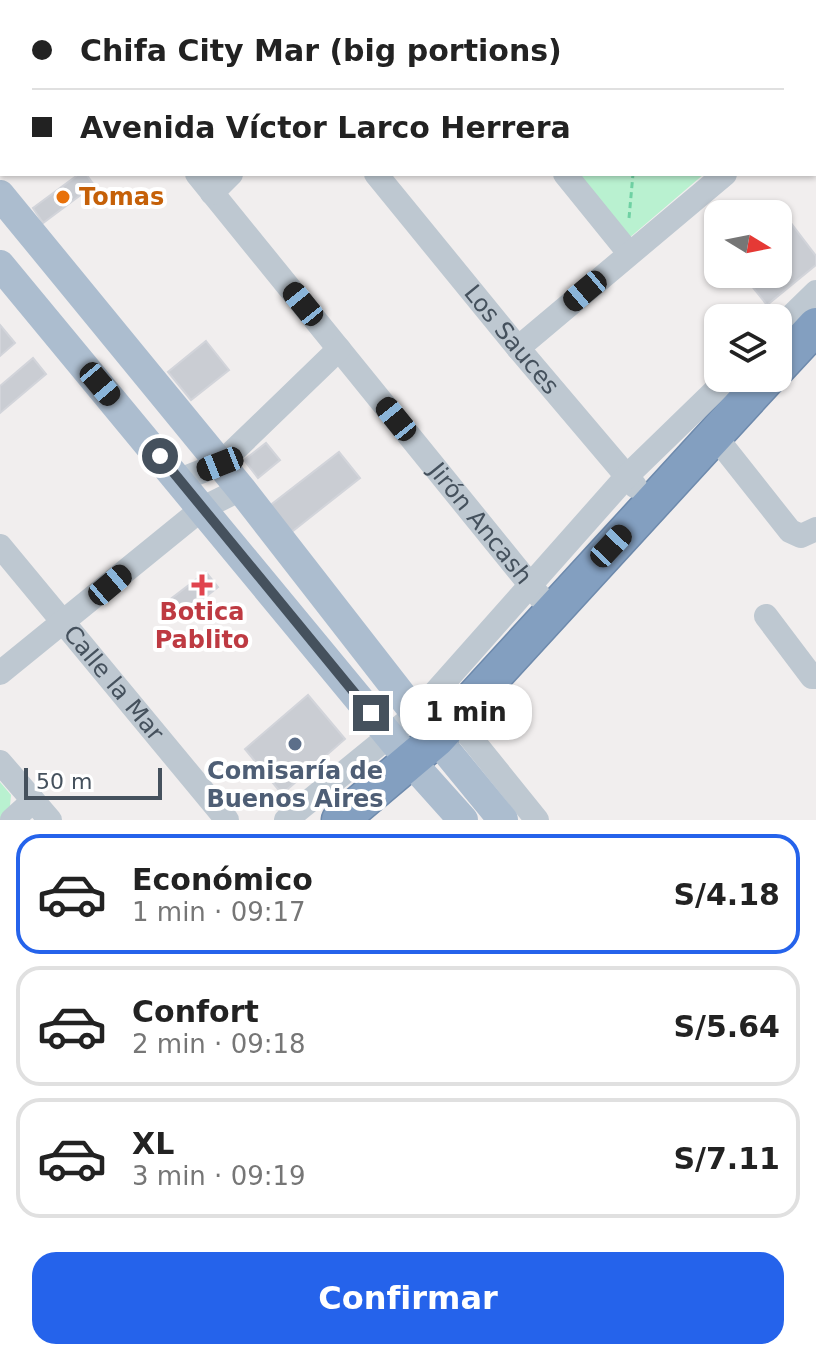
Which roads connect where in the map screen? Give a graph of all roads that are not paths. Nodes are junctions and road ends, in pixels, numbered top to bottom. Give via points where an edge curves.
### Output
1 (226, 176) edge
2 (378, 176) edge
3 (567, 176) edge
4 (723, 176) edge
5 (204, 184) edge
6 (0, 195) edge
7 (629, 253) junction
8 (0, 265) edge
9 (816, 292) edge
10 (792, 315) edge
11 (816, 326) edge
12 (518, 348) junction
13 (339, 349) junction
14 (792, 352) edge
15 (714, 392) edge
16 (754, 392) edge
17 (714, 435) junction
18 (220, 464) junction
19 (627, 476) junction
20 (180, 480) junction
21 (241, 489) junction
22 (650, 503) junction
23 (203, 508) junction
24 (816, 529) edge
25 (0, 546) edge
26 (540, 598) junction
27 (766, 616) dead end
28 (63, 623) junction
29 (0, 673) edge
30 (816, 677) edge
31 (422, 733) junction
32 (0, 762) edge
33 (33, 801) junction
34 (12, 820) edge
35 (50, 820) edge
36 (227, 820) edge
37 (286, 820) edge
38 (340, 820) edge
39 (463, 820) edge
40 (503, 820) edge
41 (537, 820) edge

1 - 5 street
2 - 12 street, Los Sauces
3 - 7 street
4 - 7 street
5 - 13 street, Jirón Ancash
6 - 18 main road
7 - 12 street
8 - 20 main road
9 - 10 street
11 - 14 highway
12 - 19 street, Los Sauces
13 - 18 street
13 - 26 street, Jirón Ancash
15 - 19 street
16 - 17 highway
17 - 22 highway
17 - 24 street via 790,531 801,536
18 - 20 street
18 - 21 main road
19 - 22 street, Los Sauces
19 - 26 street
20 - 23 main road
21 - 23 street
21 - 31 main road
22 - 26 highway
23 - 28 street
23 - 31 main road
25 - 28 street, Calle la Mar
26 - 31 highway
27 - 30 street
28 - 29 street
28 - 36 street, Calle la Mar
31 - 37 street
31 - 38 highway
31 - 39 main road
31 - 40 main road
31 - 41 street
32 - 33 street
33 - 34 street
33 - 35 street

